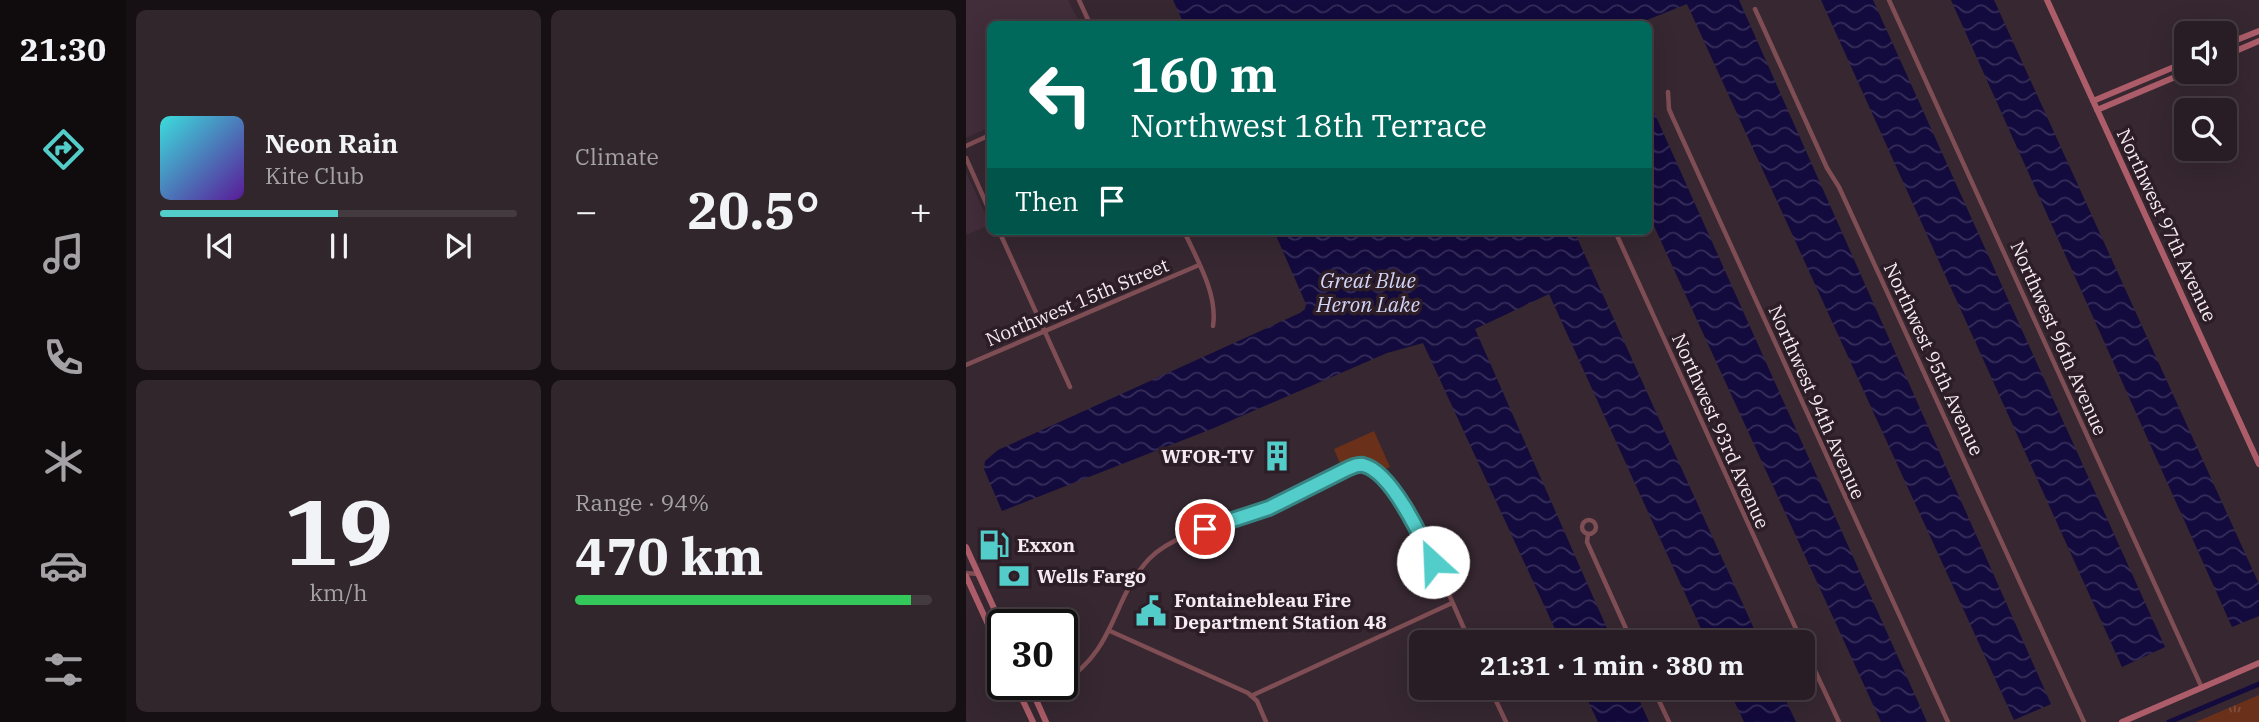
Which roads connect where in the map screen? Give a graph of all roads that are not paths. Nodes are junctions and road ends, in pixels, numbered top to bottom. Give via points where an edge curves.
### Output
1 (1079, 0) edge
2 (1889, 0) edge
3 (2047, 0) edge
4 (1755, 9) dead end
5 (1089, 21) edge
6 (2259, 31) edge
7 (2237, 40) edge
8 (2259, 41) edge
9 (2237, 50) edge
10 (2174, 67) edge
11 (2174, 77) edge
12 (1668, 92) dead end
13 (2093, 101) junction
14 (2097, 110) junction
15 (987, 136) edge
16 (966, 146) edge
17 (966, 158) edge
18 (987, 205) edge
19 (1001, 235) edge
20 (1186, 235) edge
21 (1617, 235) edge
22 (1199, 265) junction
23 (1213, 326) dead end
24 (1045, 332) junction
25 (966, 365) edge
26 (1070, 387) dead end
27 (2259, 464) edge
28 (1588, 534) dead end
29 (966, 547) edge
30 (978, 574) junction
31 (967, 579) edge
32 (1452, 603) junction
33 (994, 609) edge
34 (987, 622) edge
35 (1464, 630) edge
36 (1627, 630) edge
37 (1796, 630) edge
38 (1110, 631) junction
39 (2259, 663) edge
40 (1078, 670) edge
41 (1815, 671) edge
42 (2202, 688) junction
43 (1251, 695) junction
44 (1023, 700) edge
45 (1029, 700) edge
46 (1035, 700) edge
47 (1496, 700) edge
48 (1659, 700) edge
49 (1024, 703) junction
50 (1032, 722) edge
51 (1046, 722) edge
52 (1266, 722) edge
53 (1506, 722) edge
54 (1669, 722) edge
55 (1839, 722) edge
56 (1948, 722) edge
57 (2084, 722) edge
58 (2122, 722) edge

1 - 5 street
2 - 42 street, Northwest 96th Avenue
3 - 13 street, Northwest 97th Avenue
4 - 57 street, Northwest 95th Avenue
6 - 7 street
8 - 9 street
10 - 13 street
11 - 14 street
12 - 56 street, Northwest 94th Avenue via 1672,116
13 - 14 street, Northwest 97th Avenue
14 - 27 street, Northwest 97th Avenue
15 - 16 street
17 - 18 street
19 - 24 street
20 - 22 street
21 - 37 street, Northwest 93rd Avenue
22 - 23 street via 1214,305
22 - 24 street, Northwest 15th Street
24 - 25 street, Northwest 15th Street
24 - 26 street
28 - 36 street via 1587,542
29 - 30 street
30 - 31 street
30 - 31 street
30 - 33 street
31 - 34 street
32 - 35 street
32 - 38 street via 1406,509 1379,476 1361,465 1269,508 1166,546 1135,577
32 - 43 street
38 - 40 street
38 - 43 street
39 - 42 street
41 - 55 street, Northwest 93rd Avenue
42 - 58 street
43 - 52 street
44 - 49 street
45 - 49 street
46 - 51 street
47 - 53 street
48 - 54 street
49 - 50 street

